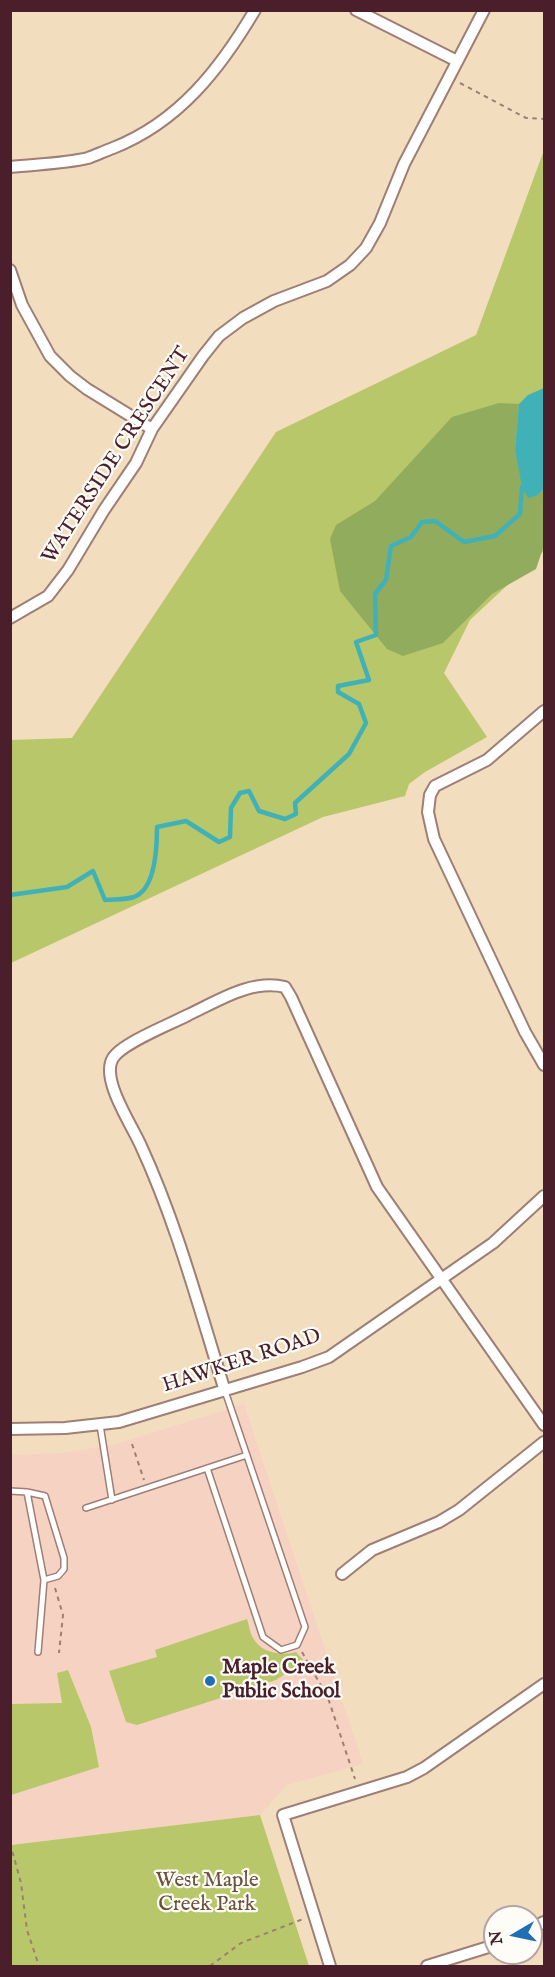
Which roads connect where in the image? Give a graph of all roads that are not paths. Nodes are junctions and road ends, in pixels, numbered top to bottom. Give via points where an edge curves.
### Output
1 (255, 10) edge
2 (356, 10) edge
3 (484, 10) edge
4 (457, 61) junction
5 (10, 167) edge
6 (10, 270) edge
7 (152, 429) junction
8 (10, 618) edge
9 (544, 711) edge
10 (544, 1065) edge
11 (544, 1196) edge
12 (441, 1280) junction
13 (225, 1390) junction
14 (100, 1425) junction
15 (544, 1425) edge
16 (10, 1429) edge
17 (544, 1442) edge
18 (247, 1455) junction
19 (207, 1468) junction
20 (10, 1491) edge
21 (27, 1492) junction
22 (112, 1500) junction
23 (86, 1508) dead end
24 (342, 1574) dead end
25 (44, 1580) junction
26 (38, 1652) dead end
27 (544, 1684) edge
28 (483, 1949) edge
29 (330, 1966) edge
30 (428, 1966) edge

1 - 5 street via 211,77 179,109 150,130 88,158
2 - 4 street
3 - 4 street, WATERSIDE CRESCENT
4 - 7 street, WATERSIDE CRESCENT via 366,248 327,281 274,301 219,336
6 - 7 street via 22,305 51,356 87,389
7 - 8 street, WATERSIDE CRESCENT via 68,570 48,596
9 - 10 street via 487,760 435,786 428,812 434,839
11 - 12 street, HAWKER ROAD via 493,1243
12 - 13 street, HAWKER ROAD via 329,1357
12 - 13 street via 377,1187 285,987 264,984 247,988 122,1048 110,1069 116,1096 158,1185
12 - 15 street
13 - 14 street, HAWKER ROAD
13 - 18 lane
14 - 16 street, HAWKER ROAD
14 - 22 lane
17 - 24 street via 459,1510 372,1550
18 - 19 lane
18 - 19 lane via 305,1627 297,1645 281,1650 263,1637
19 - 22 lane
20 - 21 lane
21 - 25 lane
21 - 25 lane via 45,1496 64,1558 64,1569 58,1576
22 - 23 lane
25 - 26 lane
27 - 29 street via 424,1768 283,1815
28 - 30 street

